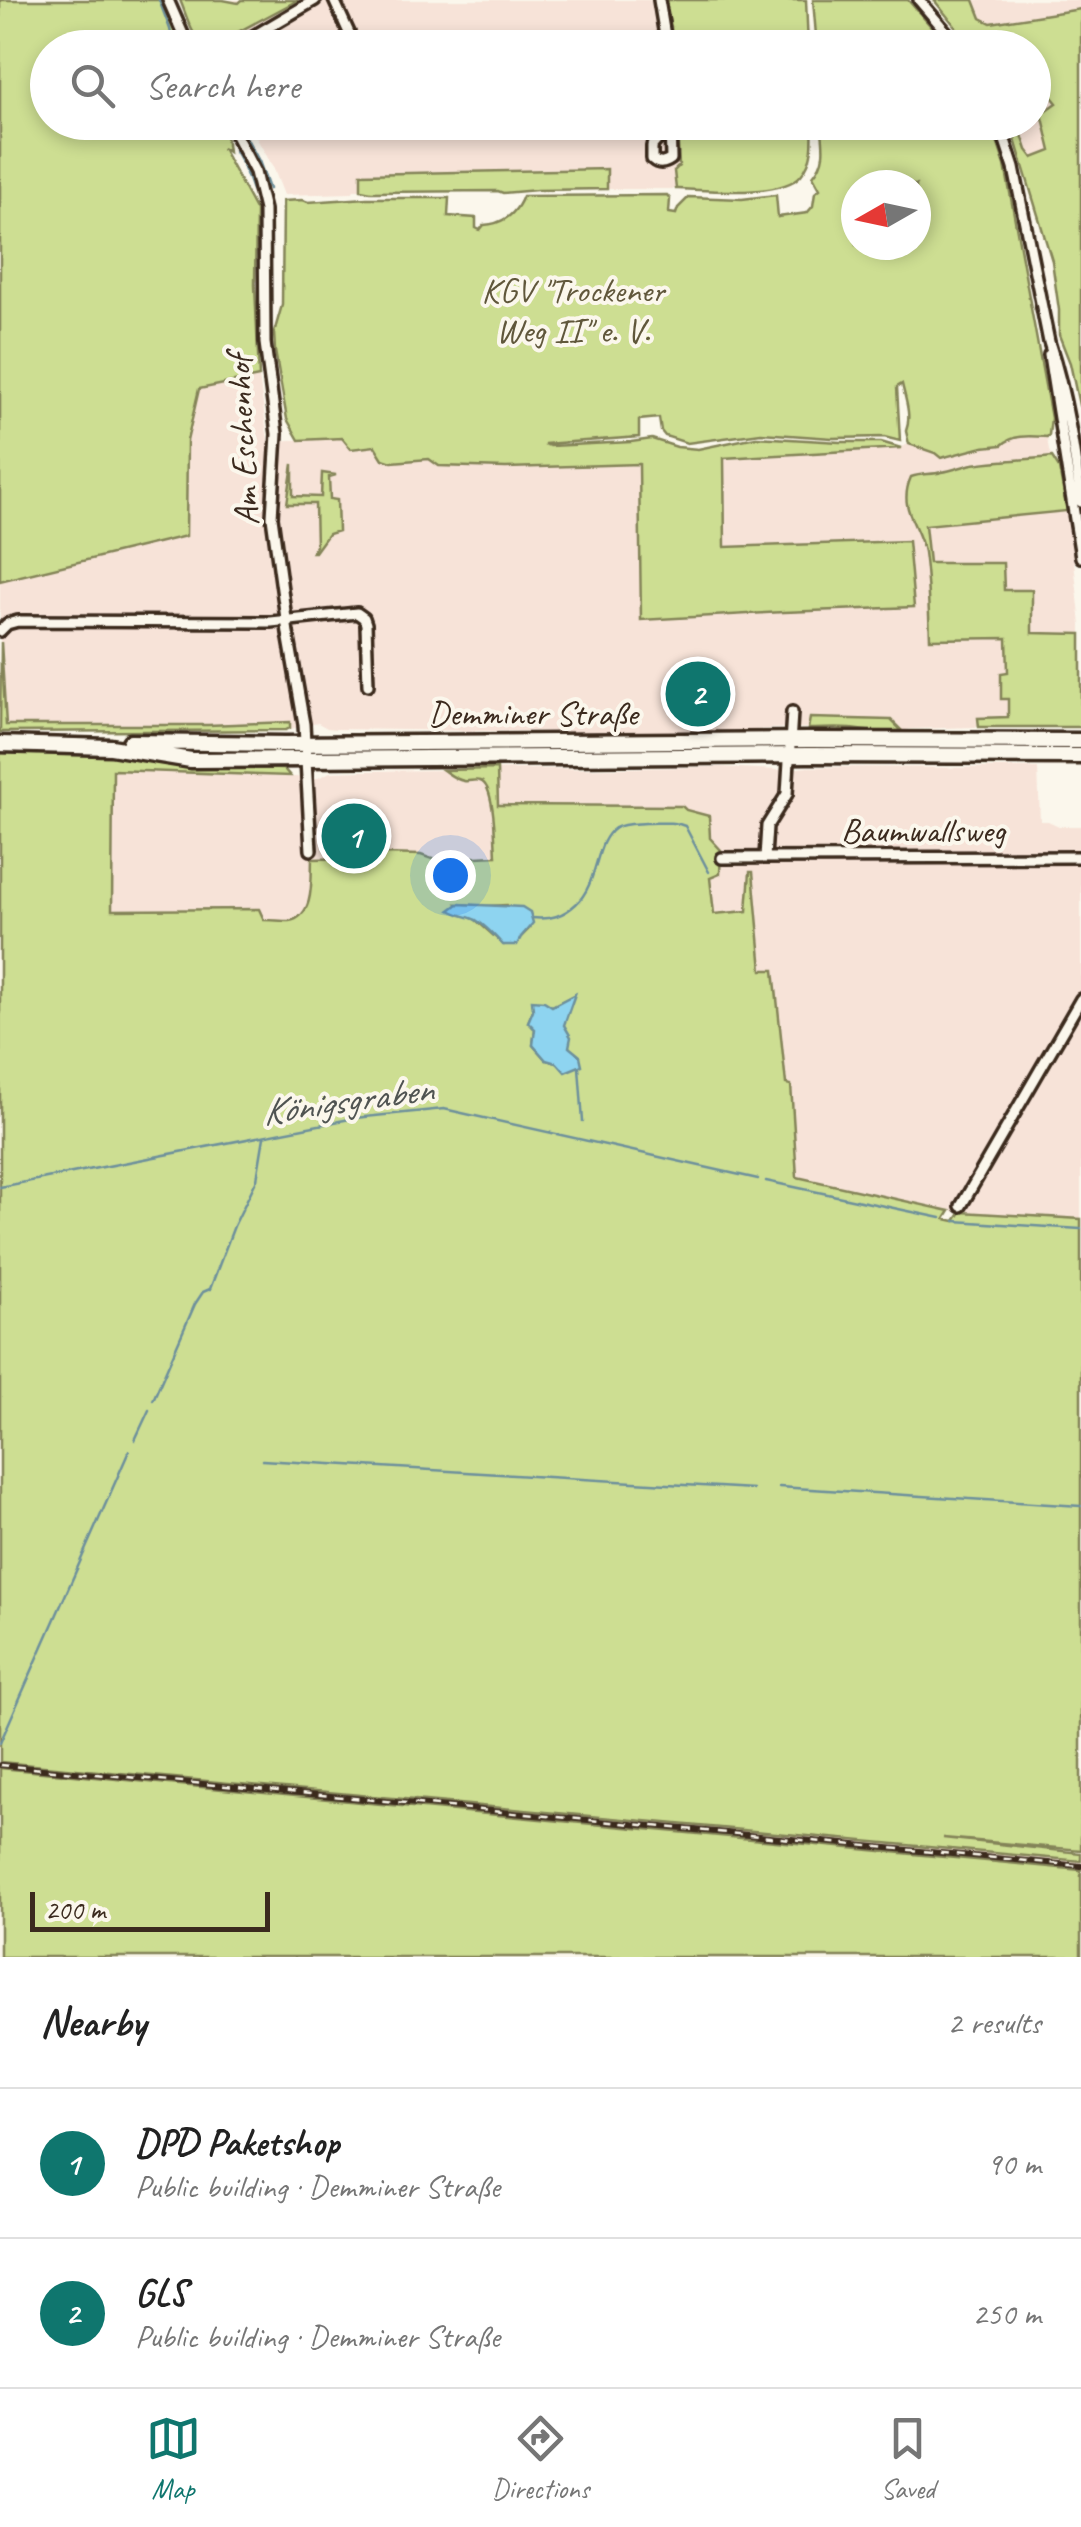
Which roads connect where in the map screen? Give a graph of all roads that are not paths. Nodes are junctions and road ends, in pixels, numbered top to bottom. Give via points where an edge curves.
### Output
1 (168, 0) edge
2 (315, 0) edge
3 (334, 0) edge
4 (659, 0) edge
5 (919, 0) edge
6 (181, 30) edge
7 (264, 30) edge
8 (348, 30) edge
9 (664, 30) edge
10 (945, 30) edge
11 (238, 140) edge
12 (1005, 140) edge
13 (1072, 444) edge
14 (1081, 502) edge
15 (1081, 557) edge
16 (286, 620) junction
17 (0, 630) edge
18 (368, 685) dead end
19 (792, 712) dead end
20 (1081, 741) edge
21 (0, 744) edge
22 (790, 748) junction
23 (306, 752) junction
24 (1081, 756) edge
25 (312, 850) dead end
26 (1081, 857) edge
27 (722, 858) dead end
28 (765, 858) junction
29 (1081, 999) edge
30 (961, 1206) dead end

1 - 6 street
2 - 7 street
3 - 8 street
4 - 9 street
5 - 10 street
11 - 16 street, Am Eschenhof via 264,210 265,342 277,434 272,517
12 - 13 street via 1050,367
13 - 14 street
13 - 15 street
16 - 17 street via 18,621
16 - 18 street via 363,616
16 - 23 street, Am Eschenhof
19 - 22 street
20 - 22 main road, Demminer Straße
21 - 23 main road, Demminer Straße via 127,749 191,760
22 - 23 main road, Demminer Straße
22 - 24 main road, Demminer Straße
22 - 28 street via 786,794 767,826
23 - 25 street
26 - 28 street, Baumwallsweg
27 - 28 street, Baumwallsweg
29 - 30 street

